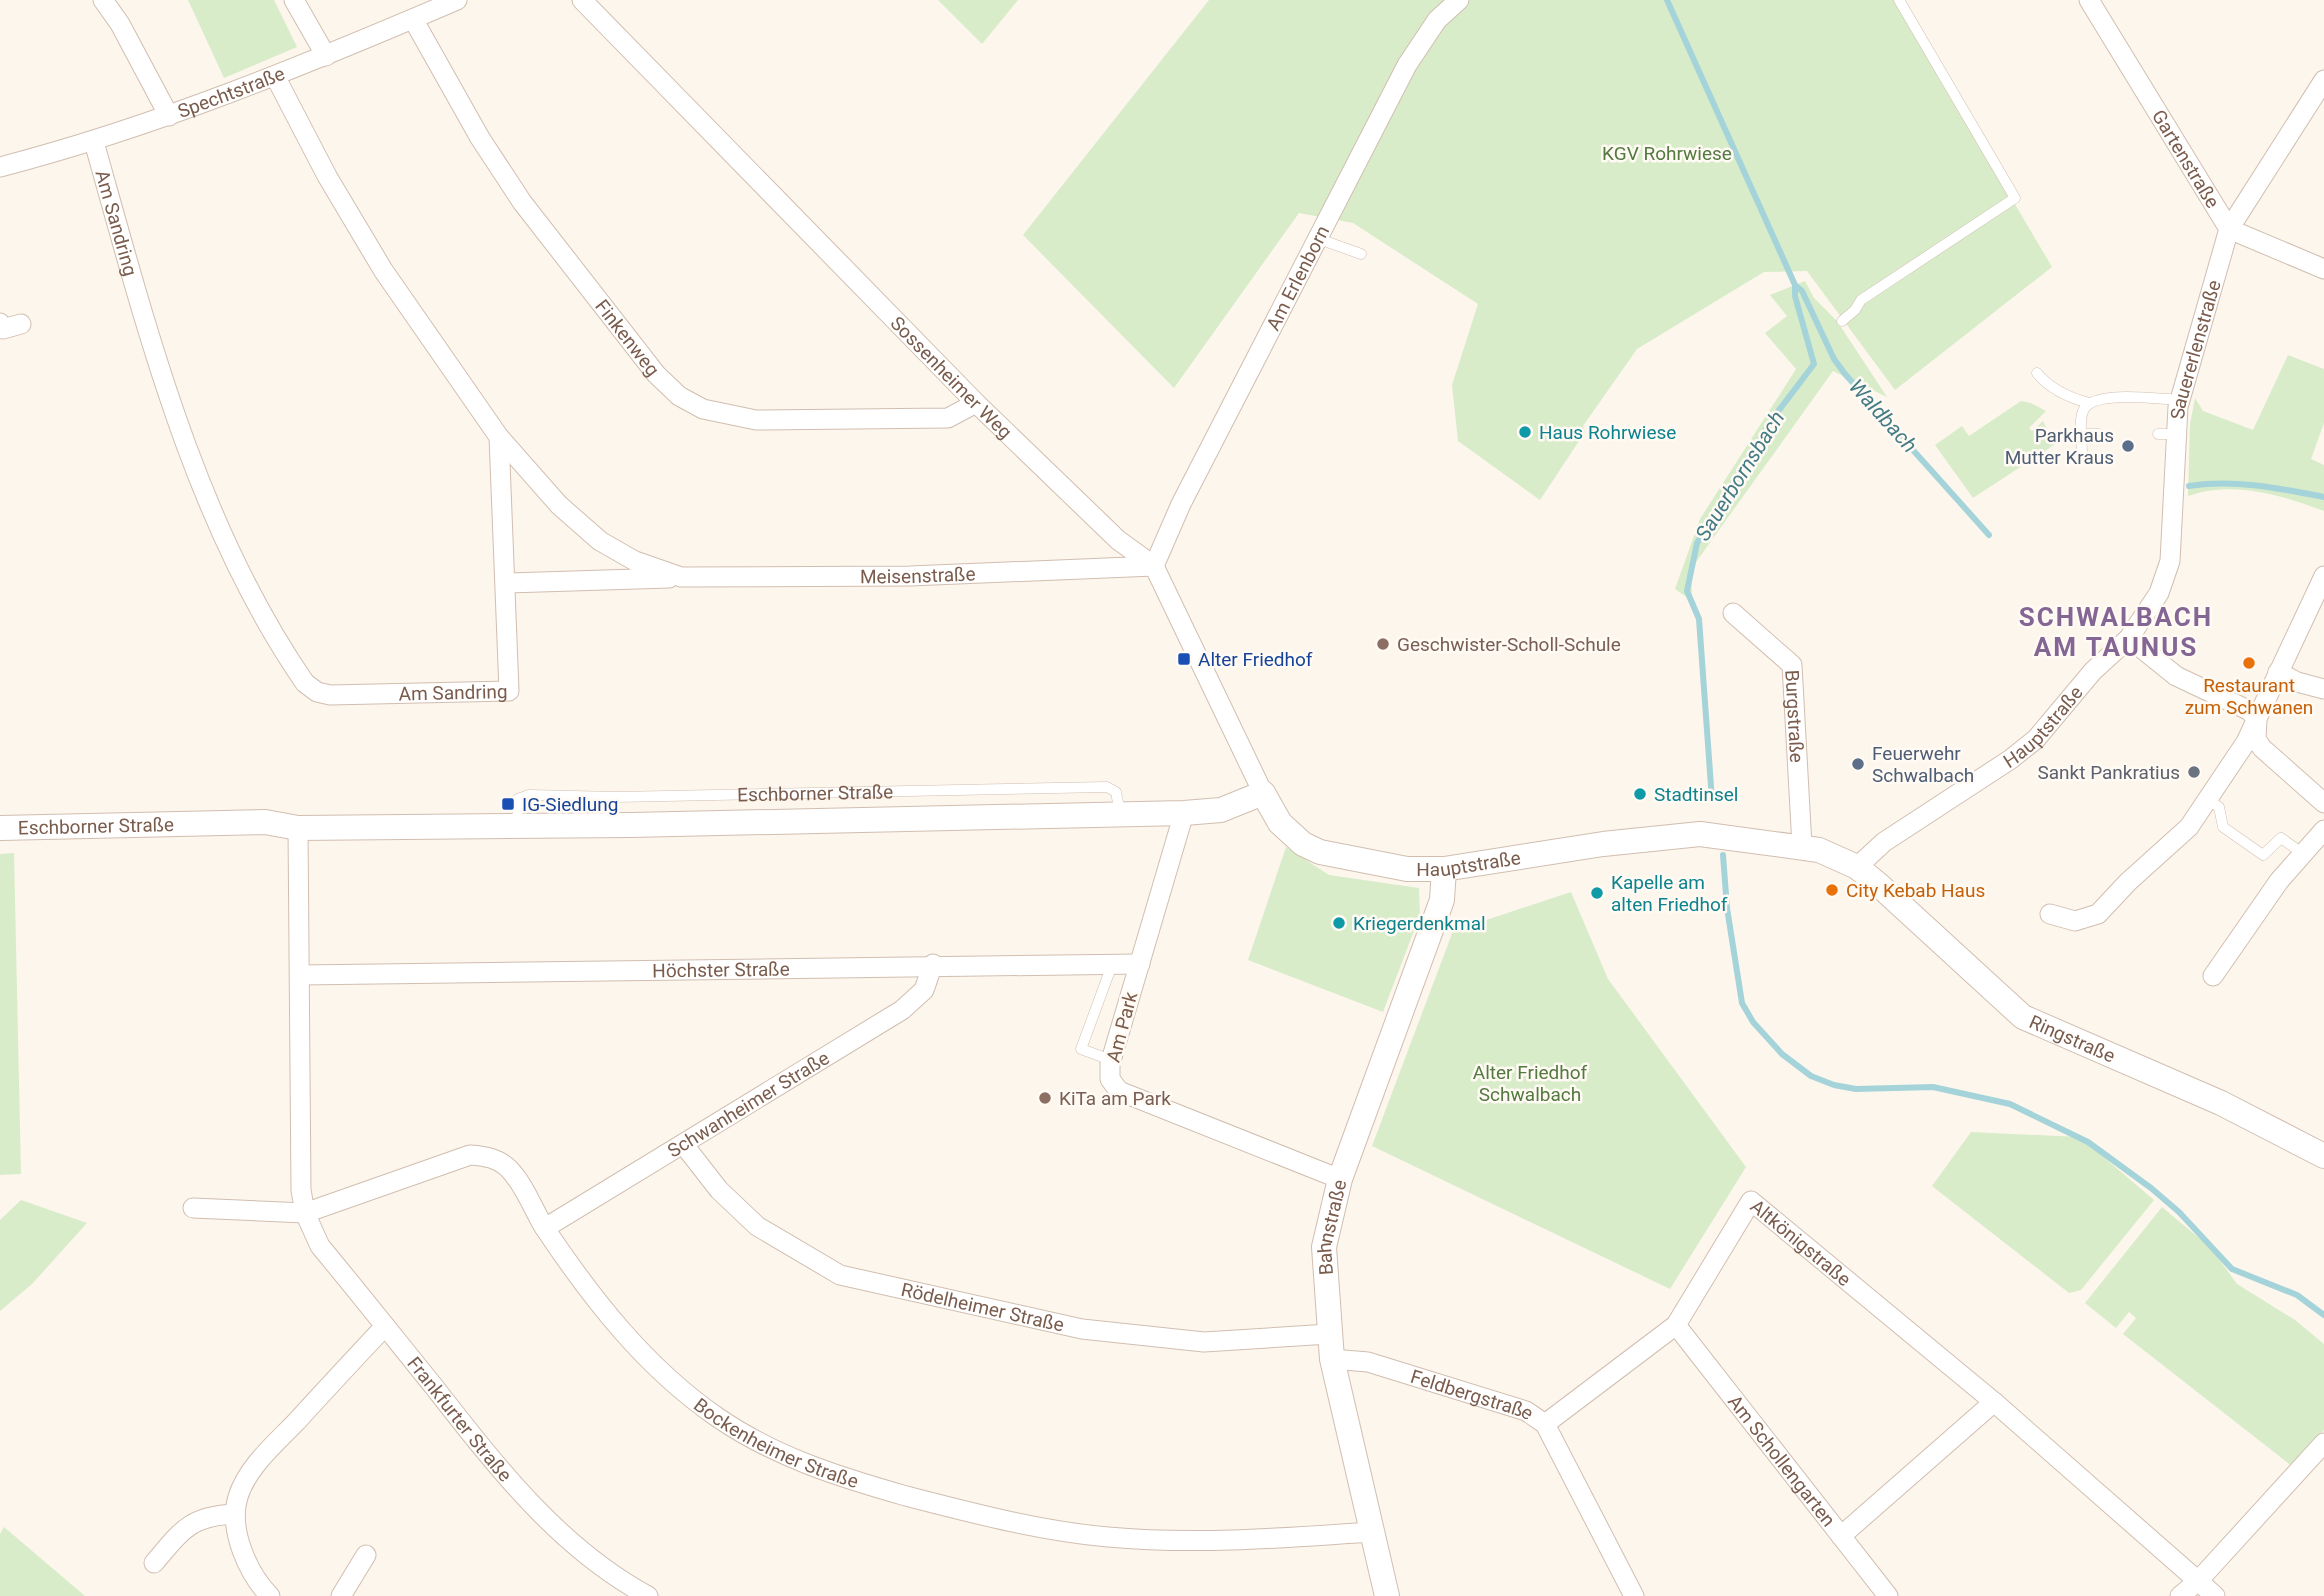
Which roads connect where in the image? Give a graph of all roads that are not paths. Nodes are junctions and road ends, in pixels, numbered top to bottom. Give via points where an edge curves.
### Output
1 (103, 0) edge
2 (294, 0) edge
3 (457, 0) edge
4 (582, 0) edge
5 (1459, 0) edge
6 (1899, 0) edge
7 (2098, 5) edge
8 (413, 19) junction
9 (326, 56) junction
10 (275, 76) junction
11 (2324, 80) edge
12 (169, 116) junction
13 (94, 142) junction
14 (0, 167) edge
15 (2228, 229) junction
16 (1319, 239) junction
17 (1361, 254) dead end
18 (2324, 269) edge
19 (1842, 321) dead end
20 (0, 323) edge
21 (21, 324) dead end
22 (2038, 373) dead end
23 (2180, 400) junction
24 (976, 402) junction
25 (2089, 403) junction
26 (2082, 434) junction
27 (2099, 434) dead end
28 (499, 437) junction
29 (2082, 453) dead end
30 (1154, 566) junction
31 (2324, 576) edge
32 (681, 577) junction
33 (506, 583) junction
34 (1733, 613) dead end
35 (2129, 638) junction
36 (2278, 672) junction
37 (2324, 689) edge
38 (2257, 718) junction
39 (1264, 793) junction
40 (2208, 800) junction
41 (2324, 803) edge
42 (1184, 813) junction
43 (0, 828) edge
44 (298, 828) junction
45 (2324, 830) edge
46 (1802, 846) junction
47 (2302, 853) junction
48 (1857, 867) junction
49 (1444, 869) junction
50 (2050, 914) dead end
51 (933, 964) junction
52 (1140, 964) junction
53 (1112, 965) junction
54 (301, 975) junction
55 (2213, 976) dead end
56 (1111, 1060) junction
57 (684, 1145) junction
58 (2324, 1156) edge
59 (1340, 1178) junction
60 (193, 1208) dead end
61 (305, 1213) junction
62 (545, 1228) junction
63 (1676, 1325) junction
64 (385, 1326) junction
65 (1329, 1334) junction
66 (1332, 1359) junction
67 (1994, 1402) junction
68 (1545, 1424) junction
69 (2324, 1443) edge
70 (235, 1514) junction
71 (1371, 1532) junction
72 (1841, 1536) junction
73 (366, 1555) dead end
74 (154, 1563) dead end
75 (2198, 1581) junction
76 (270, 1596) edge
77 (341, 1596) edge
78 (648, 1596) edge
79 (1387, 1596) edge
80 (1634, 1596) edge
81 (1888, 1596) edge
82 (2180, 1596) edge
83 (2215, 1596) edge

1 - 12 street
2 - 9 street
3 - 8 street, Spechtstraße
4 - 24 street, Sossenheimer Weg
5 - 16 street, Am Erlenborn via 1437,20 1407,65
6 - 19 lane via 2015,198 1861,300
7 - 15 street, Gartenstraße
8 - 9 street, Spechtstraße
8 - 24 street, Finkenweg via 522,202 656,374 679,396 719,414 756,420 928,420 948,418
9 - 10 street, Spechtstraße
10 - 12 street, Spechtstraße
10 - 28 street via 383,270
11 - 15 street, Sauererlenstraße
12 - 13 street, Spechtstraße
13 - 14 street, Spechtstraße
13 - 33 street, Am Sandring via 176,419 229,545 305,683 330,695 509,691
15 - 18 street, Gartenstraße
15 - 23 street, Sauererlenstraße
16 - 17 lane
16 - 30 street, Am Erlenborn via 1181,504
20 - 21 street via 3,329
22 - 25 lane via 2069,397
23 - 25 lane via 2103,397
23 - 35 street, Sauererlenstraße via 2166,434 2170,561 2160,593
24 - 30 street, Sossenheimer Weg via 1118,540
25 - 26 lane via 2082,411
26 - 27 lane
26 - 29 lane
28 - 32 street, Meisenstraße via 559,505 600,541 635,561
28 - 33 street, Am Sandring
30 - 32 street, Meisenstraße via 910,576
30 - 39 street, Sossenheimer Weg
31 - 36 street
32 - 33 street, Meisenstraße
34 - 46 street, Burgstraße via 1792,665
35 - 38 street via 2176,676
35 - 48 street, Hauptstraße via 2092,671 2036,739 1884,842
36 - 37 street
36 - 38 street
38 - 40 street
38 - 41 street via 2256,739 2262,748
39 - 42 street, Eschborner Straße via 1221,810
39 - 49 street, Hauptstraße via 1280,823 1320,852 1407,869
40 - 47 lane via 2219,807 2223,827 2263,855 2281,838
40 - 50 street via 2189,827 2098,914 2075,922
42 - 44 street, Eschborner Straße
42 - 52 street, Am Park
43 - 44 street, Eschborner Straße via 265,822
44 - 54 street, Frankfurter Straße
45 - 47 street
46 - 48 street
46 - 49 street, Hauptstraße via 1700,834
47 - 55 street
48 - 58 street, Ringstraße via 2023,1017 2221,1103
49 - 59 street, Bahnstraße via 1442,900
51 - 53 street, Höchster Straße
51 - 54 street, Höchster Straße
51 - 57 street, Schwanheimer Straße via 924,990 902,1010
52 - 53 street, Höchster Straße
52 - 56 street, Am Park
53 - 56 lane via 1081,1049
54 - 61 street, Frankfurter Straße via 301,1190
56 - 59 street, Am Park via 1110,1079 1119,1091
57 - 62 street, Schwanheimer Straße
57 - 65 street, Rödelheimer Straße via 719,1191 757,1226 840,1275 1082,1329 1204,1342
59 - 65 street, Bahnstraße via 1324,1247
60 - 61 street
61 - 62 street, Bockenheimer Straße via 470,1155 486,1156 510,1170
61 - 64 street, Frankfurter Straße via 320,1246
62 - 71 street, Bockenheimer Straße via 650,1365 717,1417 805,1465 974,1514 1107,1537 1271,1539
63 - 67 street, Altkönigstraße via 1751,1201
63 - 68 street, Altkönigstraße
63 - 72 street, Am Schollengarten
64 - 70 street via 245,1479
64 - 78 street, Frankfurter Straße via 499,1469 550,1523 591,1559
65 - 66 street, Bahnstraße
66 - 68 street, Feldbergstraße via 1368,1362 1526,1412
66 - 71 street, Bahnstraße
67 - 72 street
67 - 75 street, Altkönigstraße
68 - 80 street, Feldbergstraße
69 - 75 street
70 - 74 street via 187,1524
70 - 76 street via 246,1559
71 - 79 street, Bahnstraße
72 - 81 street, Am Schollengarten
73 - 77 street
75 - 82 street
75 - 83 street, Altkönigstraße

